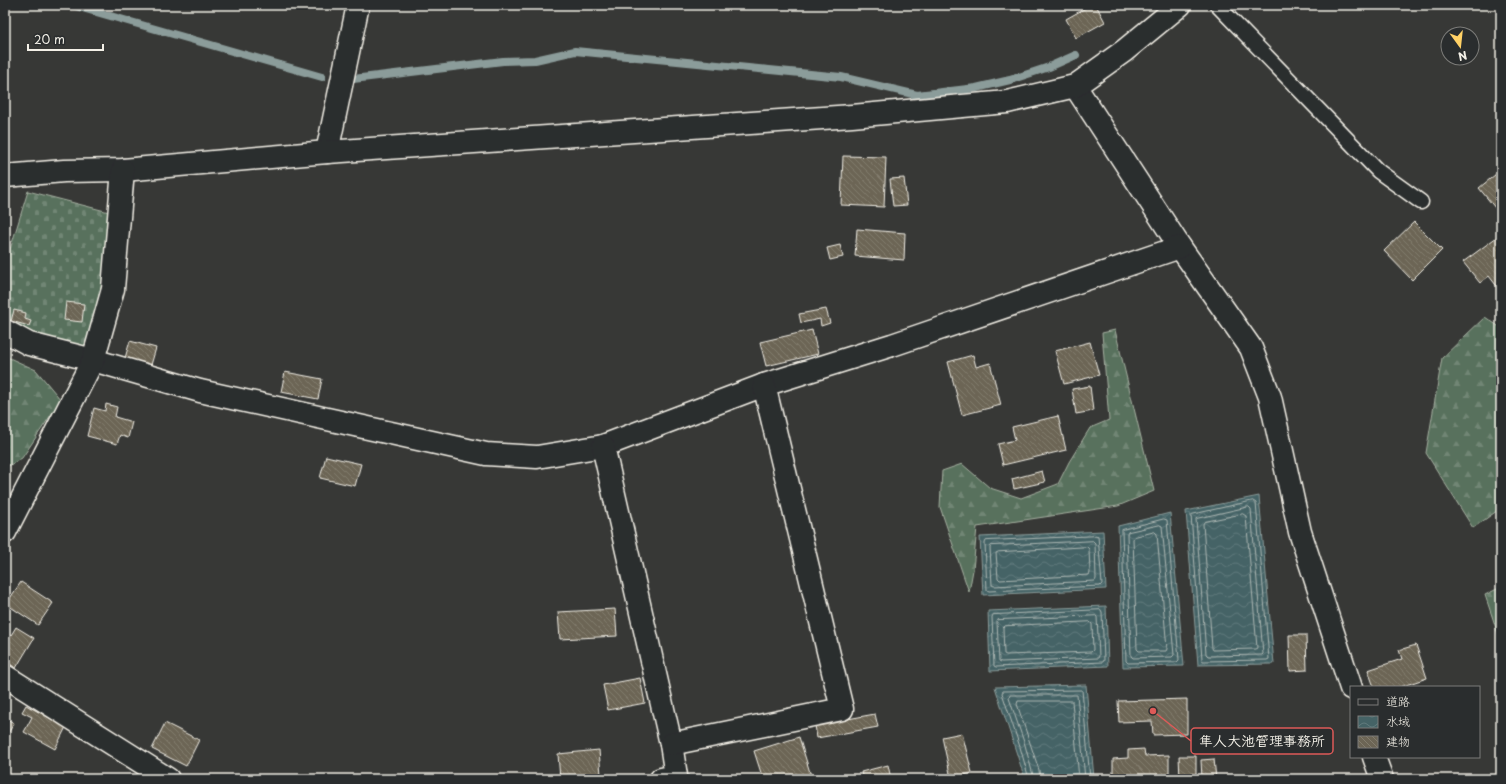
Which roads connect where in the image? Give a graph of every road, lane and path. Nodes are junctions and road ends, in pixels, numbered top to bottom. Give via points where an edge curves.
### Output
1 (358, 5) edge
2 (1180, 5) edge
3 (1217, 5) edge
4 (1075, 86) junction
5 (327, 152) junction
6 (123, 170) junction
7 (5, 176) edge
8 (1421, 202) dead end
9 (1180, 247) junction
10 (5, 330) edge
11 (93, 360) junction
12 (764, 385) junction
13 (603, 446) junction
14 (5, 532) edge
15 (5, 676) edge
16 (1350, 686) edge
17 (671, 744) junction
18 (1374, 758) edge
19 (168, 779) edge
20 (661, 779) edge
21 (1382, 779) edge

1 - 5 street
2 - 4 street via 1124,51
3 - 8 lane via 1378,171
4 - 5 street via 1007,102 852,116
4 - 9 street
5 - 6 street
6 - 7 street
6 - 11 street via 113,289
9 - 12 street
9 - 16 street via 1254,355 1270,397 1300,532
10 - 11 street via 29,344
11 - 13 street via 200,391 486,454 537,458
11 - 14 street
12 - 13 street
12 - 17 street via 842,709
13 - 17 street
15 - 19 street
17 - 20 street via 676,776
18 - 21 street

